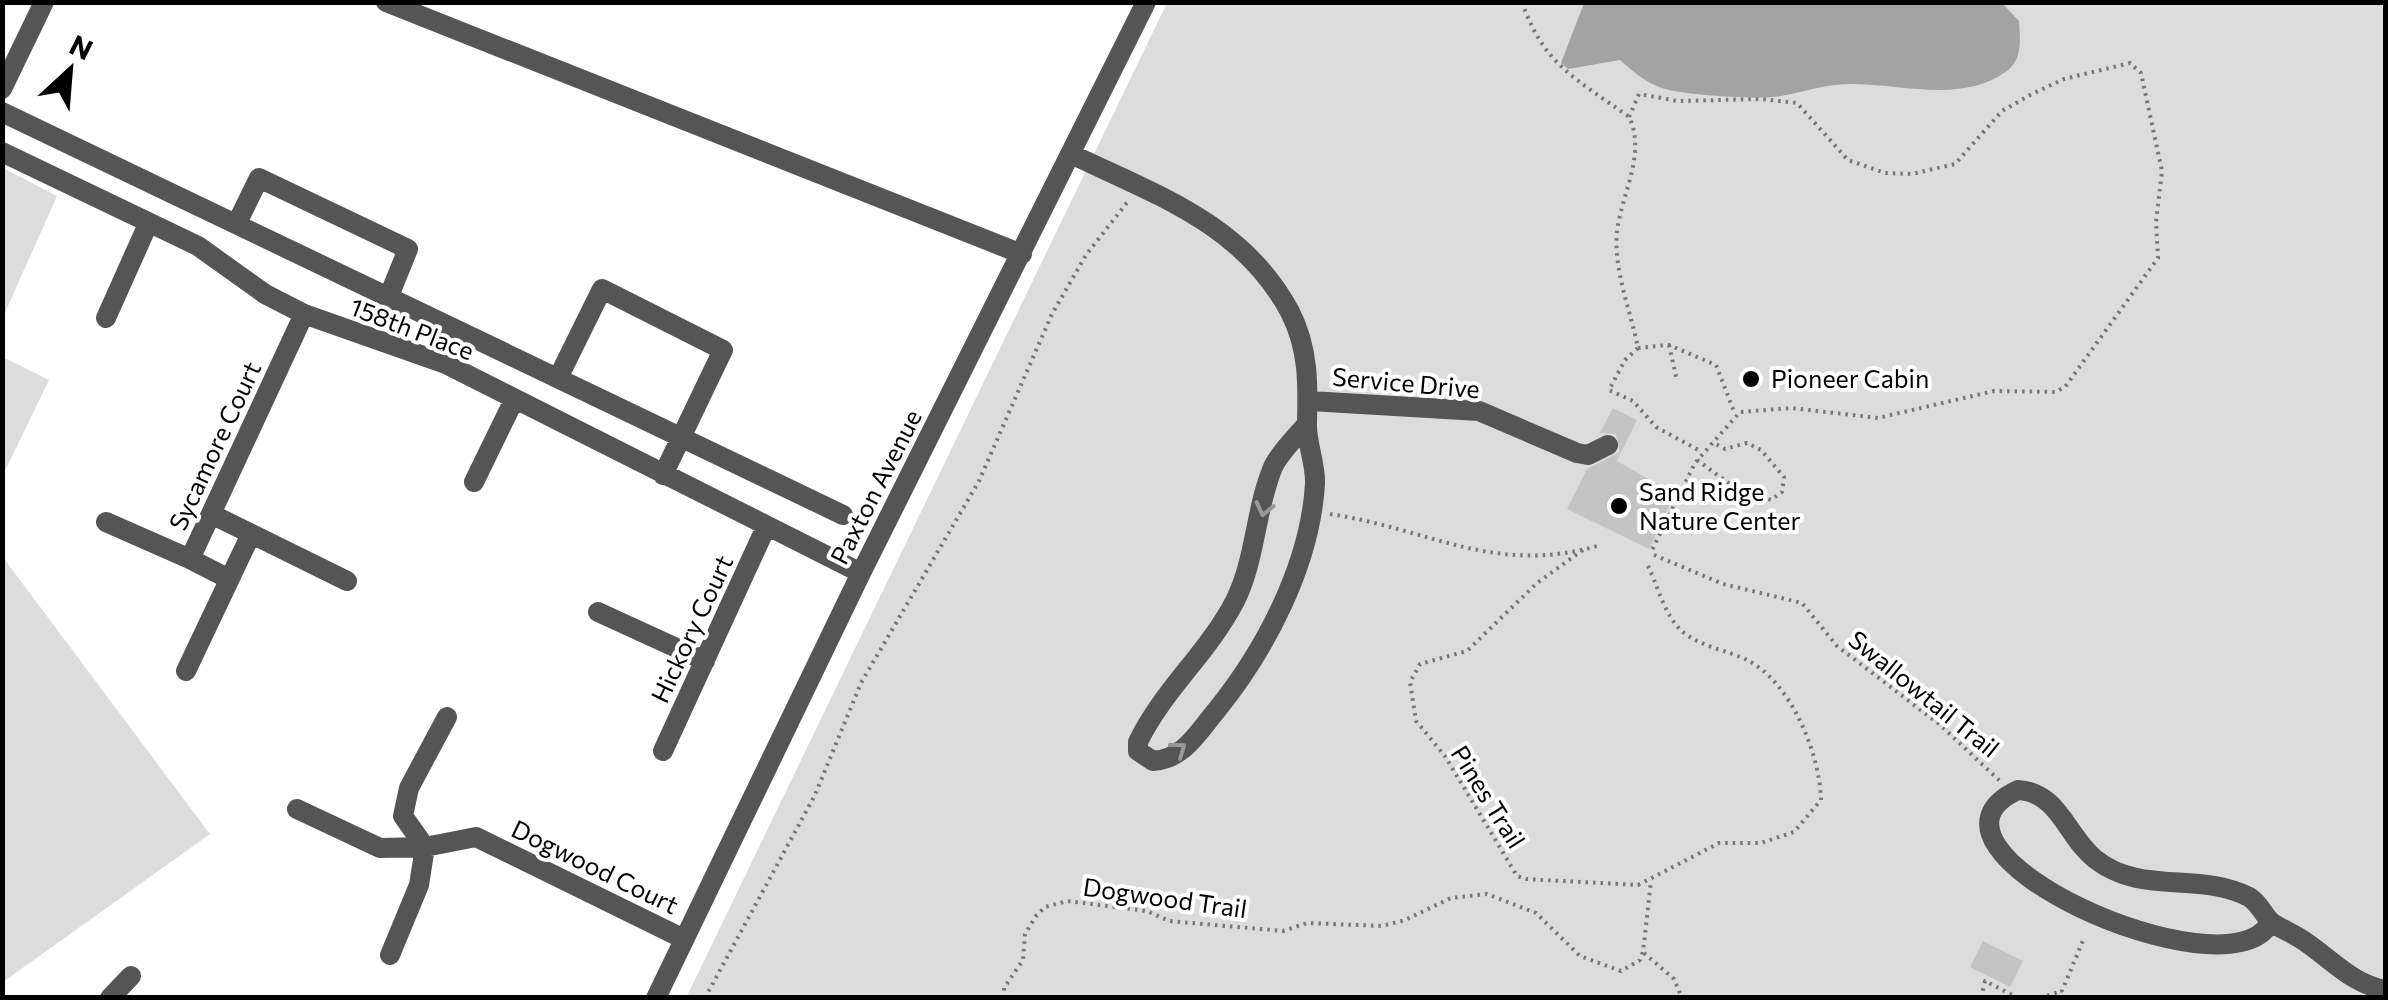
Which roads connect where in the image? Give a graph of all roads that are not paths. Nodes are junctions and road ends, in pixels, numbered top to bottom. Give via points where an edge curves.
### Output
1 (44, 2) edge
2 (386, 2) edge
3 (1146, 2) edge
4 (2, 89) edge
5 (2, 112) edge
6 (2, 152) edge
7 (1073, 155) junction
8 (237, 223) junction
9 (148, 224) junction
10 (1022, 254) junction
11 (389, 296) junction
12 (304, 314) junction
13 (106, 318) dead end
14 (559, 376) junction
15 (514, 400) junction
16 (1310, 401) junction
17 (1306, 424) junction
18 (682, 436) junction
19 (1608, 445) dead end
20 (663, 475) junction
21 (474, 482) dead end
22 (211, 514) junction
23 (842, 515) dead end
24 (106, 522) dead end
25 (766, 527) junction
26 (251, 534) junction
27 (190, 560) junction
28 (861, 573) junction
29 (229, 579) junction
30 (348, 581) dead end
31 (598, 612) dead end
32 (705, 661) junction
33 (186, 671) dead end
34 (446, 716) dead end
35 (663, 751) dead end
36 (297, 809) dead end
37 (425, 847) junction
38 (2052, 918) dead end
39 (2270, 922) junction
40 (684, 939) junction
41 (390, 955) dead end
42 (2233, 964) dead end
43 (131, 976) dead end
44 (2386, 990) edge
45 (110, 998) edge
46 (656, 998) edge

1 - 4 street
2 - 10 street
3 - 7 street, Paxton Avenue
5 - 8 street
6 - 9 street, 158th Place
7 - 10 street, Paxton Avenue
7 - 16 street via 1209,222 1254,260 1292,316
8 - 11 street
8 - 11 street via 259,178 292,193 408,249
9 - 12 street, 158th Place via 198,246
9 - 13 street
10 - 28 street, Paxton Avenue
11 - 14 street
12 - 15 street, 158th Place via 446,364
12 - 22 street, Sycamore Court
14 - 18 street
14 - 18 street via 602,289 724,350
15 - 20 street, 158th Place
15 - 21 street
16 - 17 street
16 - 19 street, Service Drive via 1456,406 1507,420 1576,453
17 -> 17 street via 1274,466 1237,598 1144,730 1138,742 1143,756 1162,760 1182,753 1255,659 1284,598 1311,510 1314,462
18 - 20 street
18 - 23 street
20 - 25 street, 158th Place
22 - 26 street
22 - 27 street, Sycamore Court
24 - 27 street
25 - 28 street, 158th Place
25 - 32 street, Hickory Court
26 - 29 street
26 - 30 street
27 - 29 street, Sycamore Court
28 - 40 street, Paxton Avenue
29 - 33 street
31 - 32 street
32 - 35 street, Hickory Court
34 - 37 street via 403,816
36 - 37 street, Dogwood Court via 380,848
37 - 40 street, Dogwood Court via 476,837
37 - 41 street via 419,885
38 - 39 street via 1994,849 1993,814 2011,794 2030,791 2050,802 2080,845 2108,869 2142,882 2230,890 2259,904
39 - 42 street via 2261,943
39 - 44 street via 2355,980
40 - 46 street, Paxton Avenue
43 - 45 street

